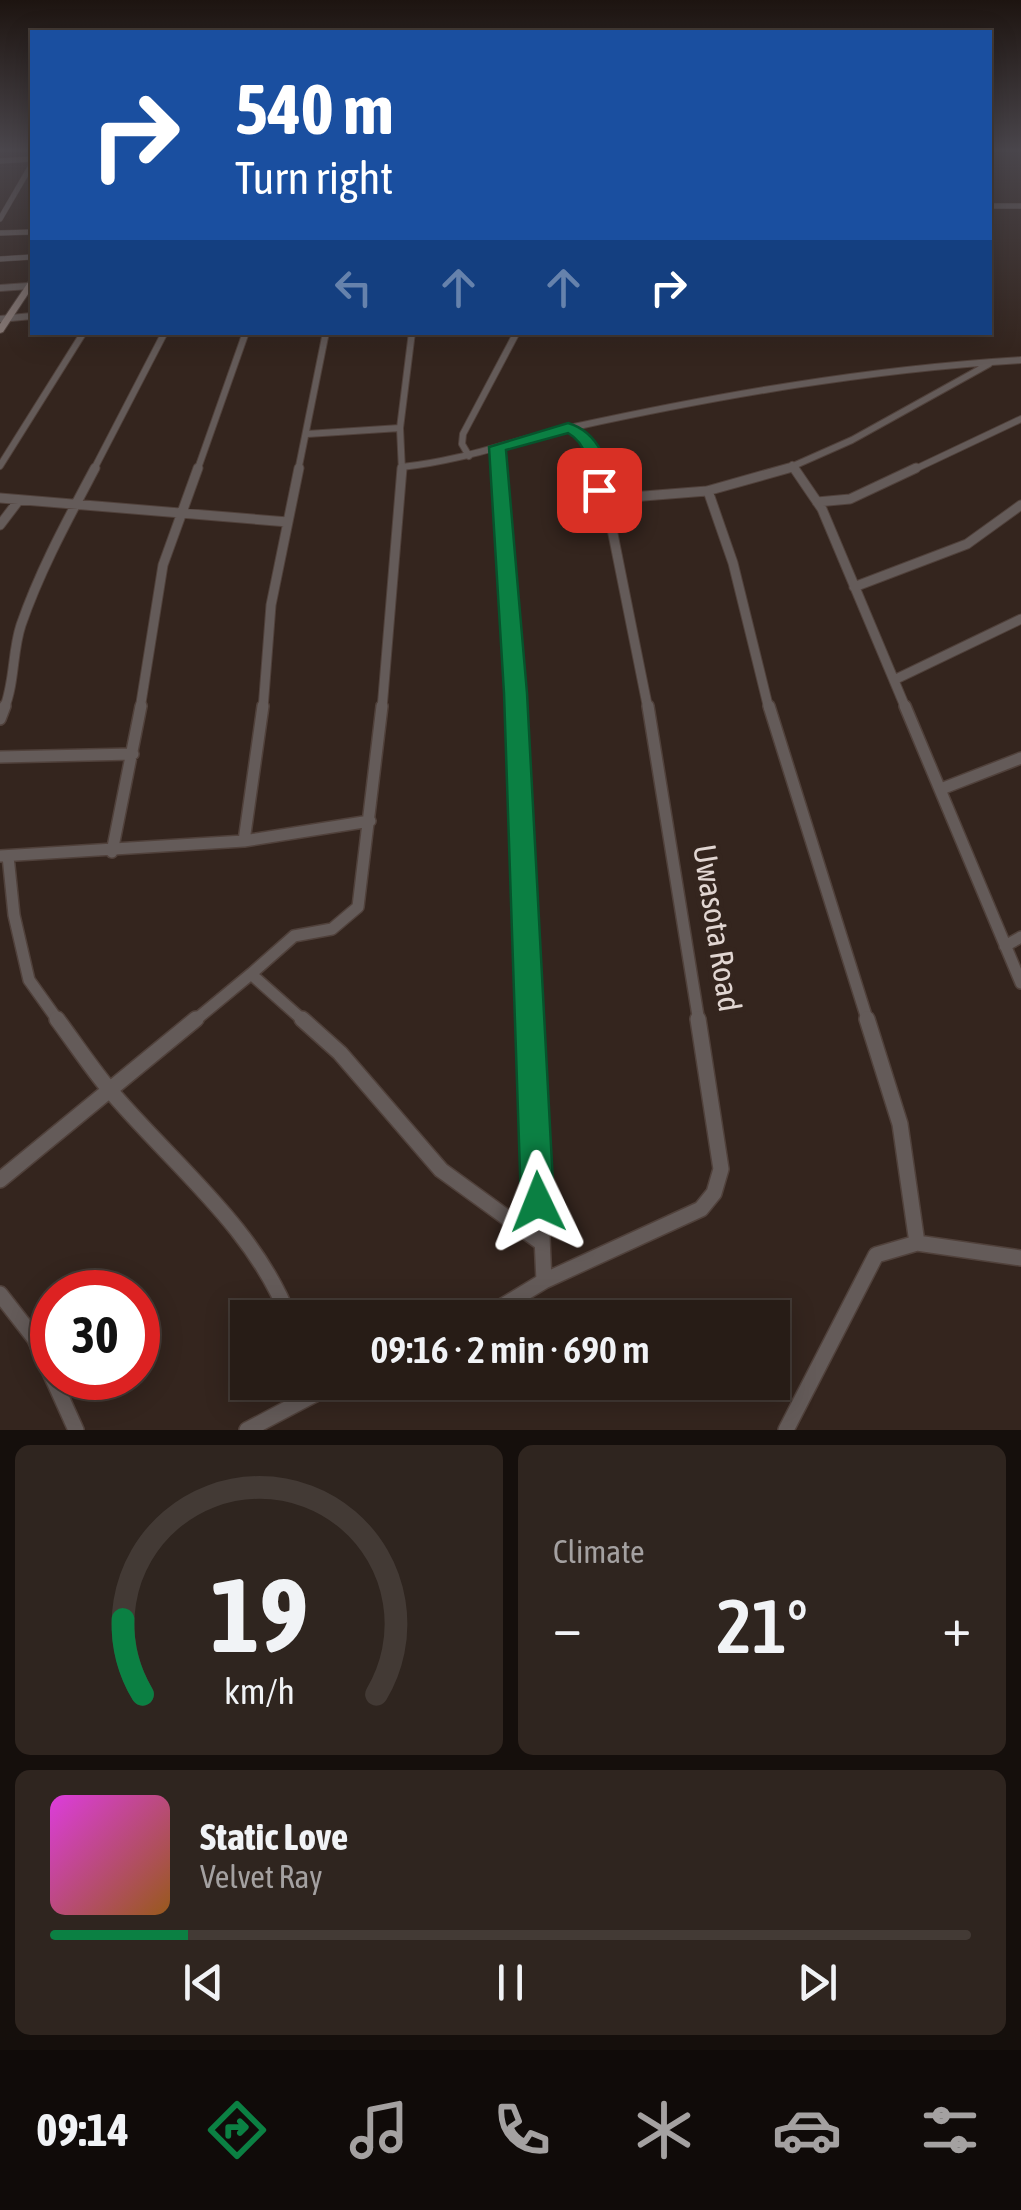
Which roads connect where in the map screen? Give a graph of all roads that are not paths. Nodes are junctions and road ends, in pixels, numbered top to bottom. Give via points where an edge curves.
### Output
1 (30, 232) edge
2 (0, 233) edge
3 (30, 257) edge
4 (0, 259) edge
5 (30, 285) edge
6 (30, 287) edge
7 (0, 288) edge
8 (30, 316) edge
9 (4, 318) edge
10 (0, 330) edge
11 (82, 335) edge
12 (163, 335) edge
13 (245, 335) edge
14 (325, 335) edge
15 (412, 335) edge
16 (514, 335) edge
17 (1021, 360) edge
18 (990, 364) junction
19 (1021, 419) edge
20 (400, 428) junction
21 (568, 428) junction
22 (307, 434) junction
23 (498, 447) junction
24 (469, 456) junction
25 (792, 465) junction
26 (0, 466) edge
27 (402, 467) junction
28 (708, 492) junction
29 (0, 498) edge
30 (606, 498) junction
31 (20, 500) junction
32 (817, 502) junction
33 (77, 504) junction
34 (1021, 506) edge
35 (182, 513) junction
36 (288, 522) junction
37 (0, 525) edge
38 (854, 588) junction
39 (1021, 619) edge
40 (894, 680) junction
41 (0, 718) edge
42 (133, 754) junction
43 (0, 757) edge
44 (1021, 758) edge
45 (941, 789) junction
46 (370, 821) junction
47 (244, 842) junction
48 (112, 852) junction
49 (4, 856) edge
50 (1021, 937) edge
51 (1004, 946) junction
52 (251, 974) junction
53 (1021, 983) edge
54 (107, 1088) junction
55 (0, 1180) edge
56 (539, 1241) junction
57 (917, 1242) junction
58 (1021, 1258) edge
59 (544, 1281) junction
60 (0, 1294) edge
61 (282, 1300) edge
62 (513, 1300) edge
63 (291, 1400) edge
64 (76, 1430) edge
65 (247, 1430) edge
66 (786, 1430) edge

1 - 2 street
3 - 4 street
5 - 7 street
6 - 9 street
8 - 9 street
9 - 10 street
11 - 26 street
12 - 33 street
13 - 35 street
14 - 22 street
15 - 20 street
16 - 24 street via 463,434
17 - 18 street
18 - 21 street via 910,367
18 - 25 street
19 - 32 street via 850,499
20 - 22 street
20 - 27 street
21 - 23 street
21 - 30 street, Uwasota Road via 591,444
22 - 36 street
23 - 24 street
23 - 56 street via 516,693
24 - 27 street
25 - 28 street
25 - 32 street
27 - 46 street
28 - 30 street
28 - 57 street via 900,1124
29 - 31 street
30 - 59 street, Uwasota Road via 664,790 721,1169 701,1209
31 - 33 street
31 - 37 street
32 - 38 street
33 - 35 street
33 - 41 street via 19,630 11,692
34 - 38 street via 967,544
35 - 36 street
35 - 42 street via 163,565
36 - 47 street via 271,605 272,644
38 - 40 street
39 - 40 street
40 - 45 street
42 - 43 street
42 - 48 street
44 - 45 street
45 - 51 street
46 - 47 street
46 - 52 street via 358,907 349,919 294,936
47 - 48 street
48 - 49 street
49 - 54 street via 29,980
50 - 51 street
51 - 53 street
52 - 54 street
52 - 56 street via 340,1053 440,1170
54 - 55 street
54 - 61 street via 205,1192
56 - 59 street
57 - 58 street
57 - 66 street via 866,1266
59 - 62 street, Uwasota Road
60 - 64 street via 35,1339
63 - 65 street

